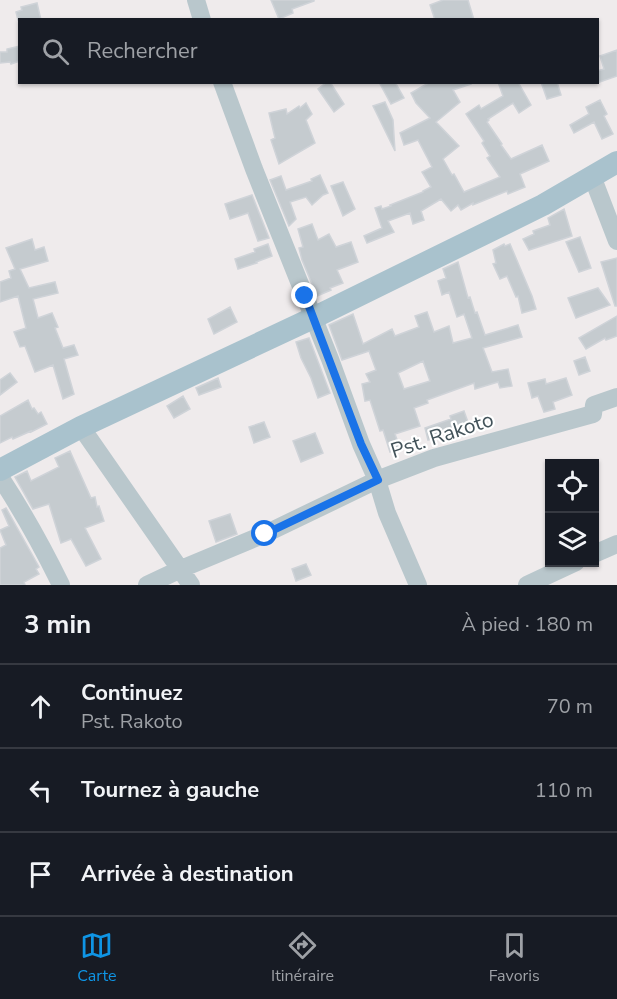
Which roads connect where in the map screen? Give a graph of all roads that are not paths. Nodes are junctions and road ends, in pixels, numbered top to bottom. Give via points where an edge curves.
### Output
1 (196, 0) edge
2 (201, 18) edge
3 (223, 84) edge
4 (617, 162) edge
5 (592, 176) junction
6 (617, 241) edge
7 (313, 318) junction
8 (617, 397) edge
9 (81, 427) junction
10 (0, 470) edge
11 (0, 477) edge
12 (378, 480) junction
13 (617, 544) edge
14 (599, 552) edge
15 (565, 567) edge
16 (181, 569) junction
17 (61, 585) edge
18 (147, 585) edge
19 (191, 585) edge
20 (418, 585) edge
21 (527, 585) edge

1 - 2 street
3 - 7 street
4 - 5 main road
5 - 6 street
5 - 7 main road via 543,205
7 - 9 main road
7 - 12 street
8 - 12 street, Pst. Rakoto via 594,405 593,414 434,458
9 - 10 main road
9 - 16 street
11 - 17 street
12 - 16 street, Pst. Rakoto
12 - 20 street via 387,513
13 - 14 street
15 - 21 street
16 - 18 street, Pst. Rakoto
16 - 19 street

